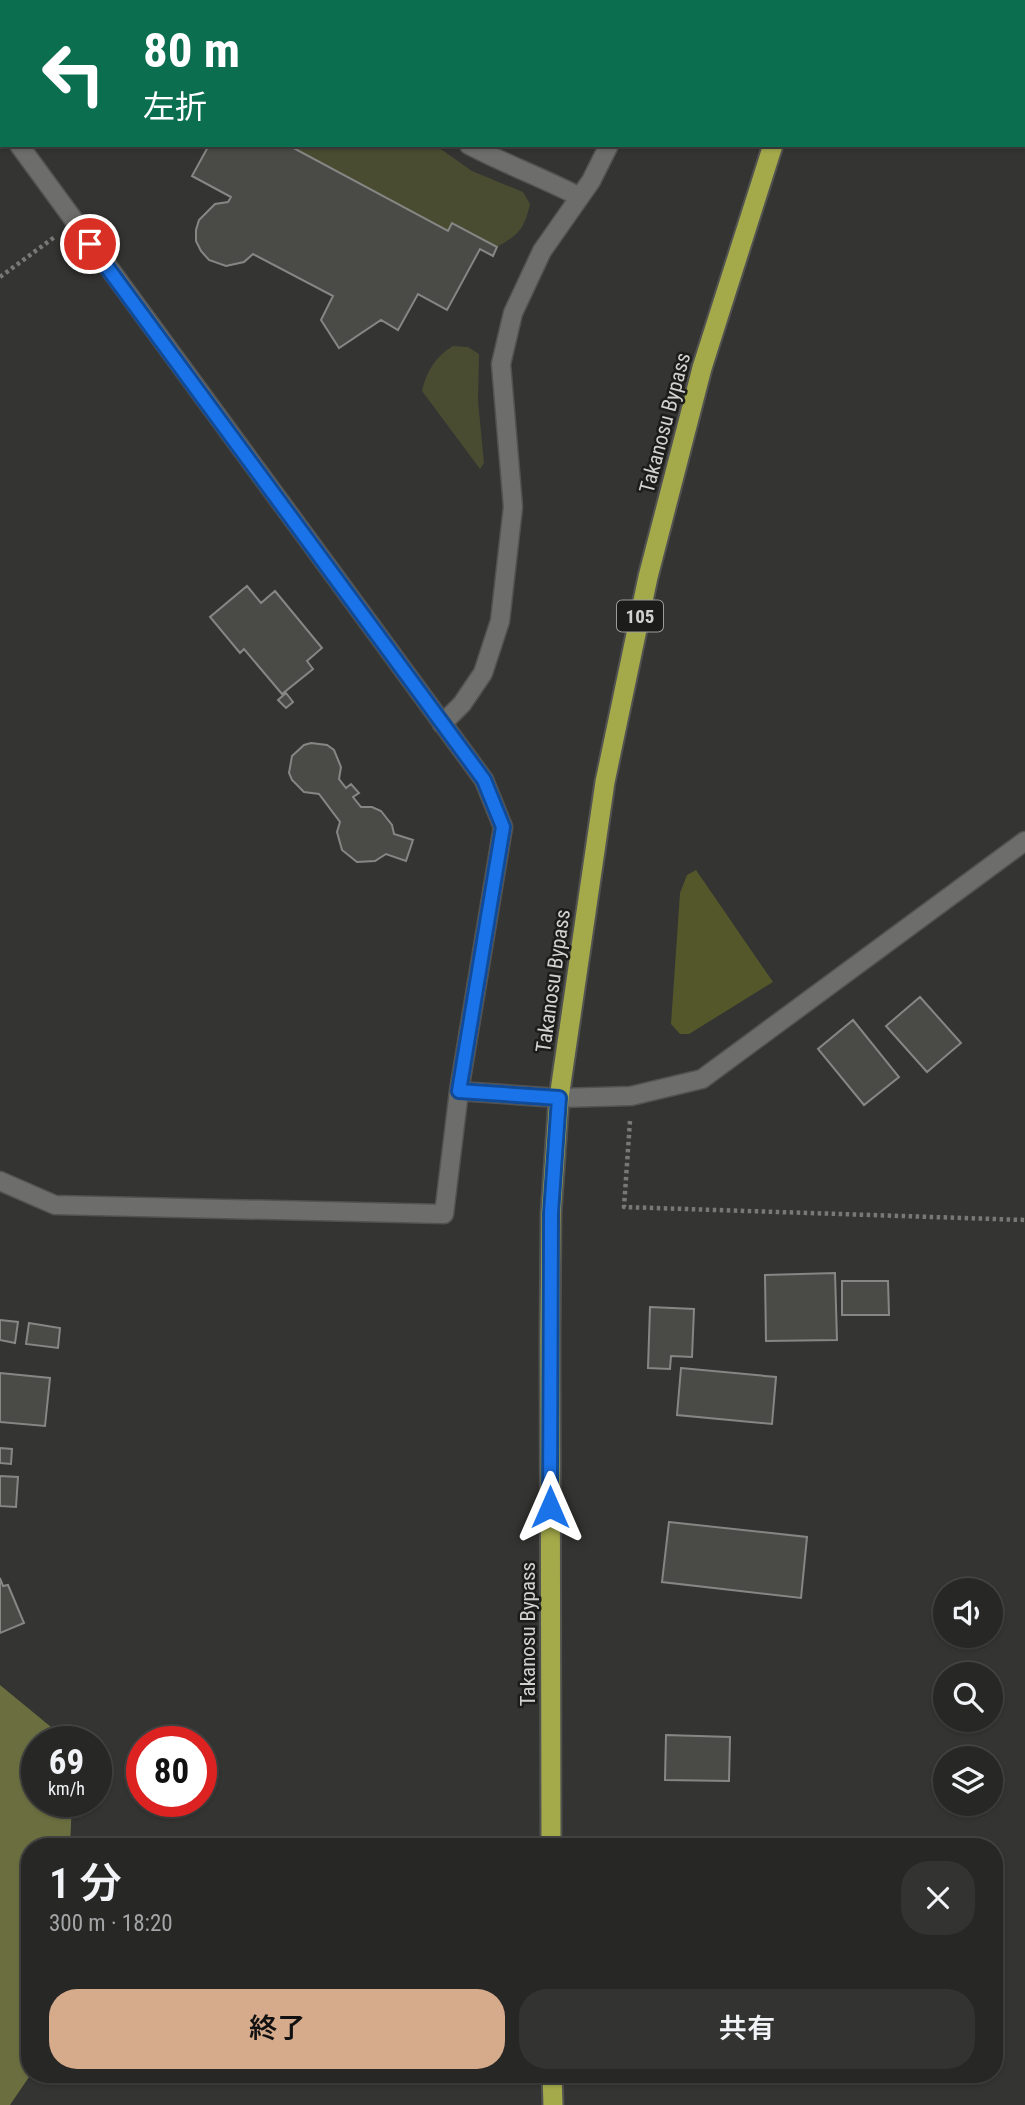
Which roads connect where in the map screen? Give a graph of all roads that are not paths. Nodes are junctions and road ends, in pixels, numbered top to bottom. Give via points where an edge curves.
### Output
1 (20, 147) edge
2 (473, 147) edge
3 (608, 147) edge
4 (773, 147) edge
5 (580, 197) junction
6 (442, 724) junction
7 (1025, 841) edge
8 (459, 1091) junction
9 (559, 1098) junction
10 (2, 1183) edge
11 (551, 1838) edge
12 (552, 2083) edge
13 (553, 2105) edge

1 - 6 street
2 - 5 street
3 - 5 street
4 - 9 highway, Takanosu Bypass / 105 via 702,368 648,578 605,782
5 - 6 street via 542,251 513,313 501,364 513,507 500,621 483,673 463,704
6 - 8 street via 484,780 503,827
7 - 9 street via 702,1079 631,1096
8 - 9 street
8 - 10 street via 444,1213 55,1205
9 - 11 highway, Takanosu Bypass / 105 via 550,1268
12 - 13 highway

